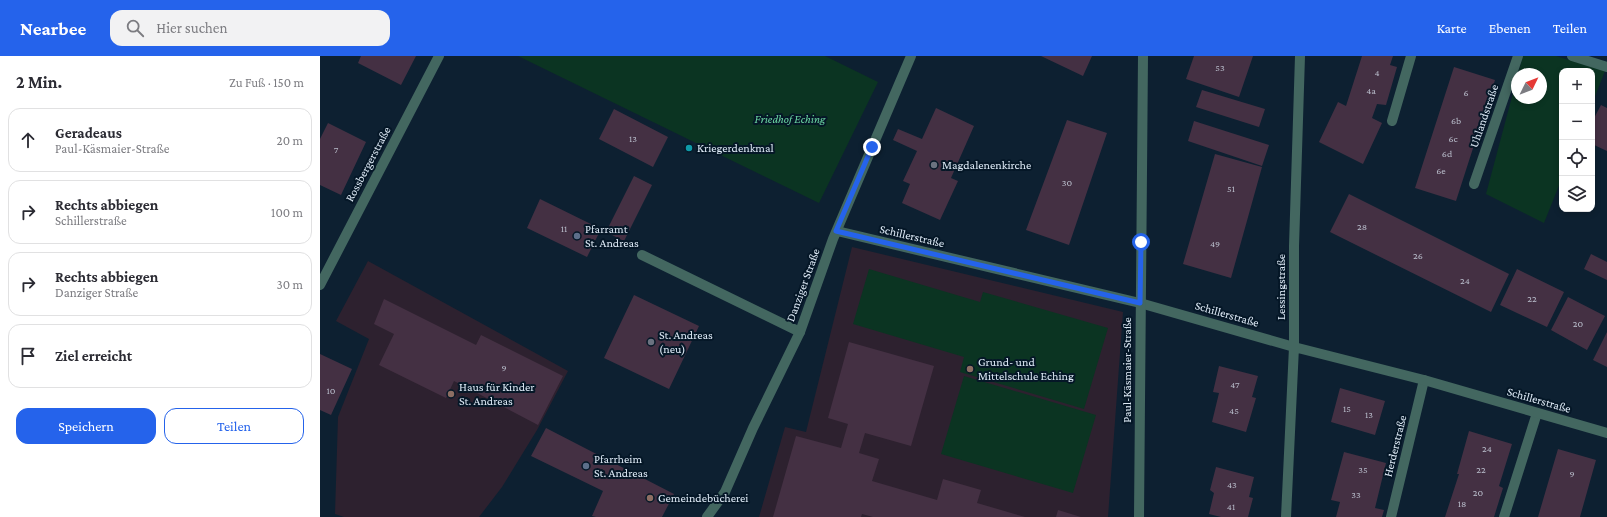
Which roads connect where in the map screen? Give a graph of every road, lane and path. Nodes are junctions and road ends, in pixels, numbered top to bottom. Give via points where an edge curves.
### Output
1 (440, 56) edge
2 (911, 56) edge
3 (1143, 56) edge
4 (1300, 56) edge
5 (1411, 56) edge
6 (1518, 56) edge
7 (1572, 56) edge
8 (1607, 67) edge
9 (1392, 121) dead end
10 (1474, 184) dead end
11 (836, 231) junction
12 (642, 256) dead end
13 (320, 285) edge
14 (1140, 303) junction
15 (800, 332) junction
16 (1294, 347) junction
17 (1424, 380) junction
18 (1537, 413) junction
19 (1607, 433) edge
20 (707, 517) edge
21 (1138, 517) edge
22 (1286, 517) edge
23 (1391, 517) edge
24 (1504, 517) edge

1 - 13 street, Rossbergerstraße
2 - 11 street, Danziger Straße
3 - 14 street, Paul-Käsmaier-Straße
4 - 16 street, Lessingstraße via 1294,246
5 - 9 street
6 - 10 street, Uhlandstraße
7 - 8 street
11 - 14 street, Schillerstraße
11 - 15 street, Danziger Straße
12 - 15 street
14 - 16 street, Schillerstraße
14 - 21 street, Paul-Käsmaier-Straße
15 - 20 street, Danziger Straße via 725,492
16 - 17 street, Schillerstraße
16 - 22 street, Lessingstraße
17 - 18 street, Schillerstraße
17 - 23 street, Herderstraße
18 - 19 street, Schillerstraße
18 - 24 street

